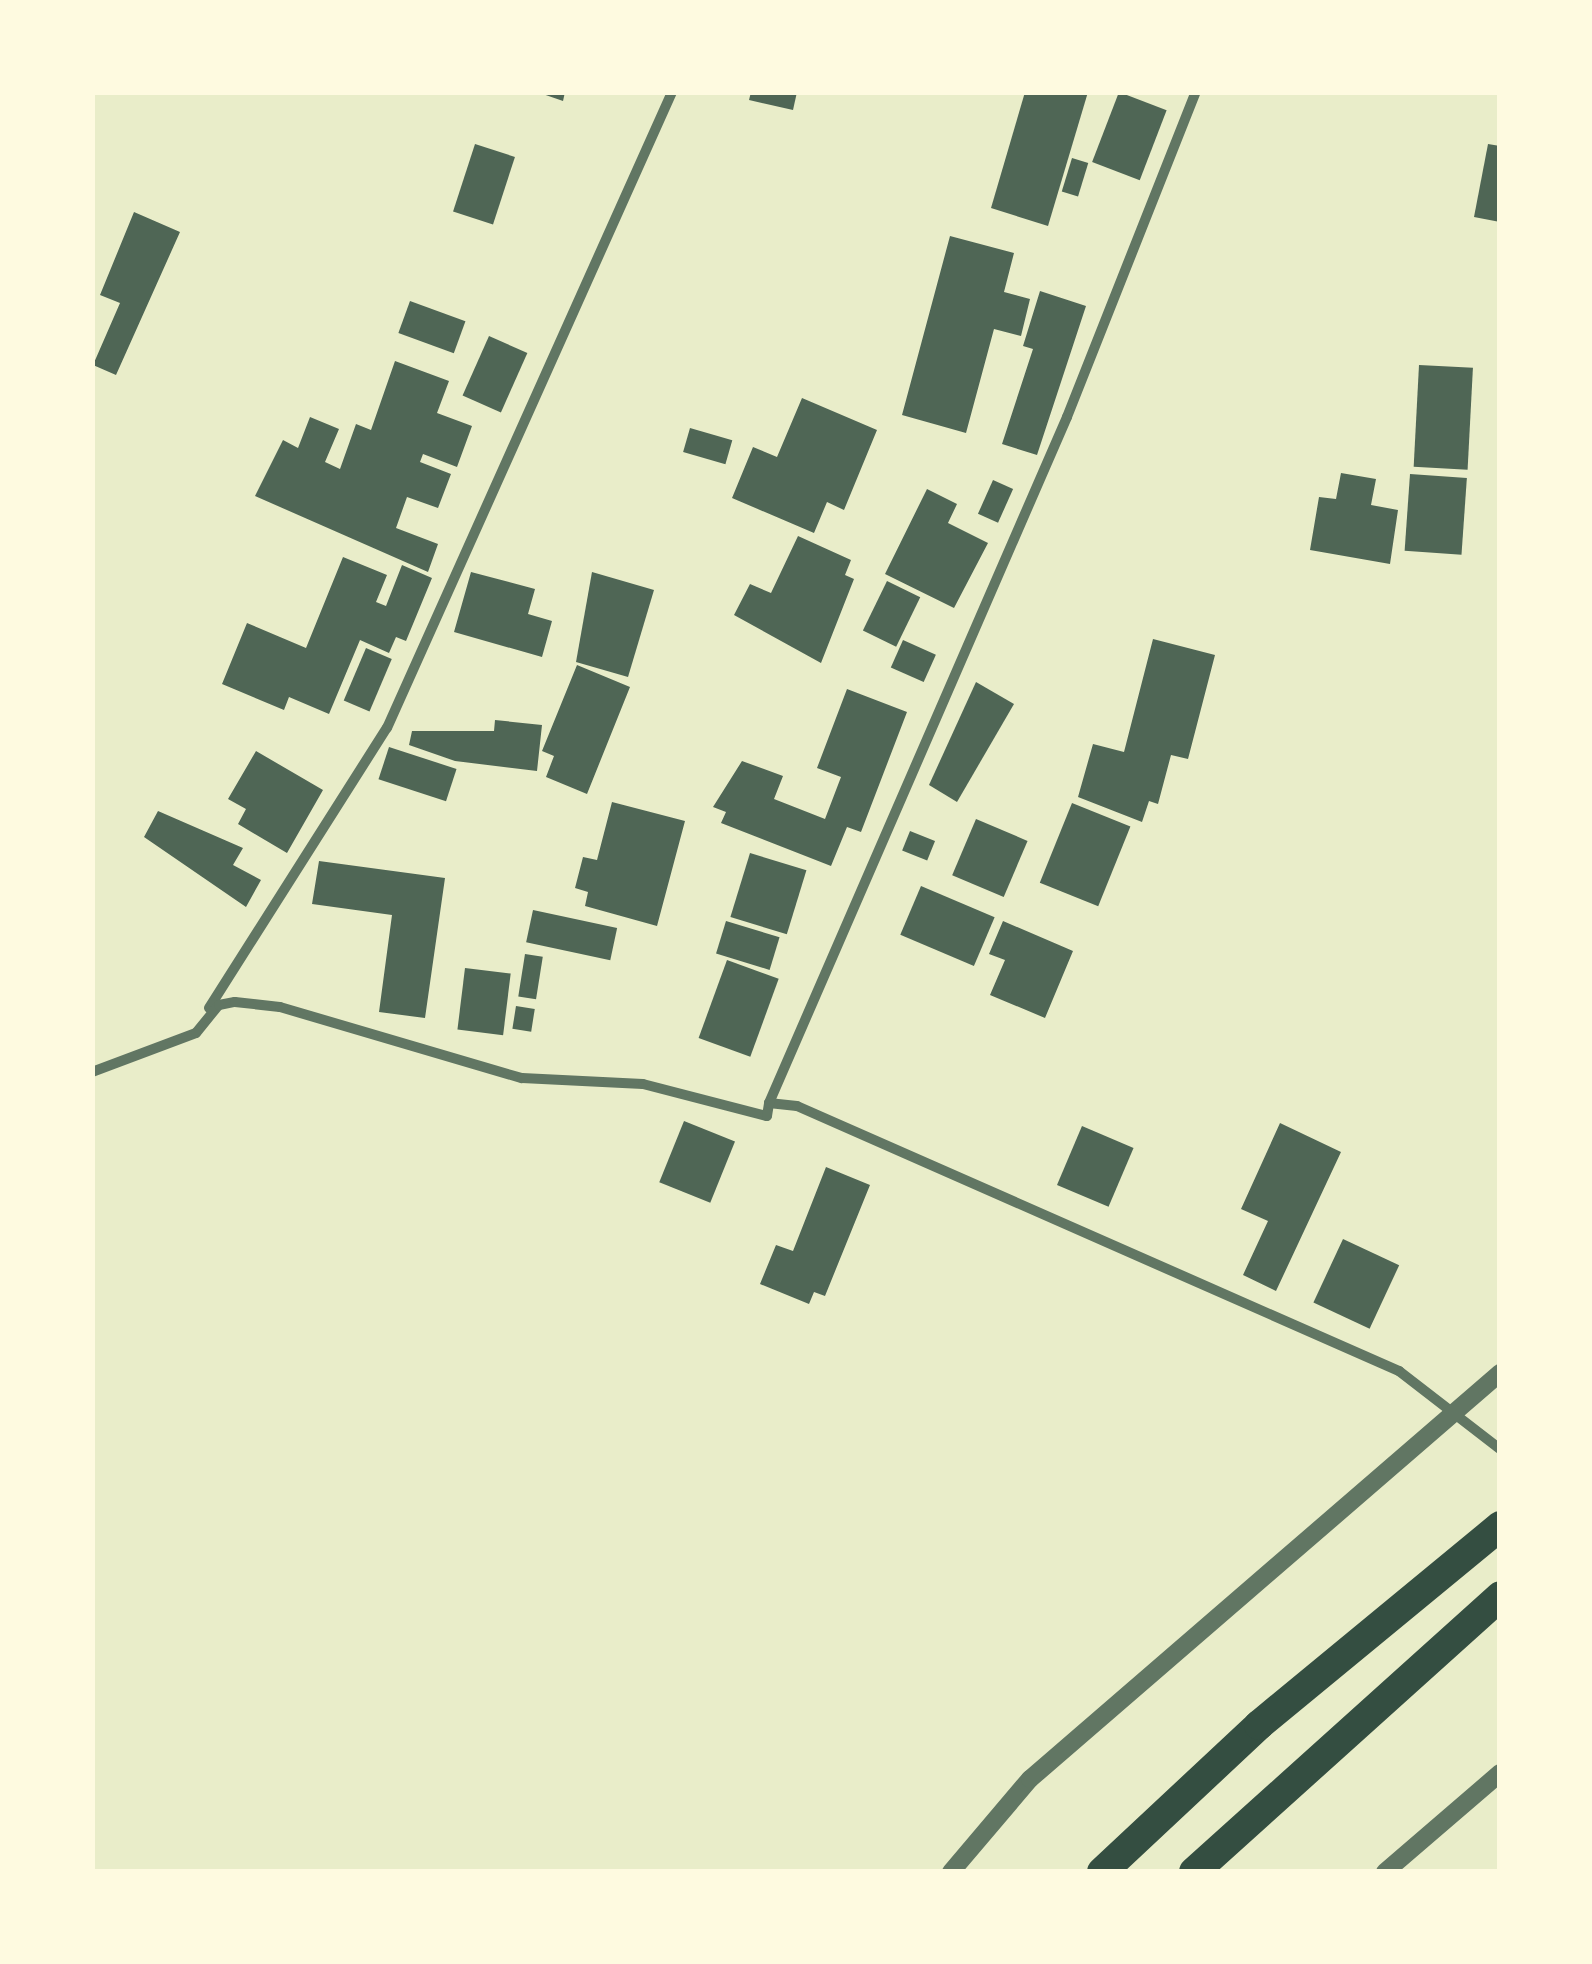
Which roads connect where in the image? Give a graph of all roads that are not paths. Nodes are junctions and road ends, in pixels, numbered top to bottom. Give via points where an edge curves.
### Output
1 (672, 92) edge
2 (1196, 92) edge
3 (196, 1032) junction
4 (92, 1072) edge
5 (769, 1102) junction
6 (1500, 1373) edge
7 (1448, 1417) junction
8 (1500, 1449) edge
9 (1500, 1526) edge
10 (1500, 1596) edge
11 (1500, 1773) edge
12 (950, 1872) edge
13 (1102, 1872) edge
14 (1194, 1872) edge
15 (1385, 1872) edge

1 - 3 street via 386,728
2 - 5 street via 1067,417
3 - 4 street
3 - 5 street via 218,1004 280,1006 522,1078 643,1084 767,1116
5 - 7 street via 847,1126 1399,1371
6 - 7 street
7 - 8 street
7 - 12 street via 1030,1780
9 - 13 highway via 1259,1725
10 - 14 highway
11 - 15 street

